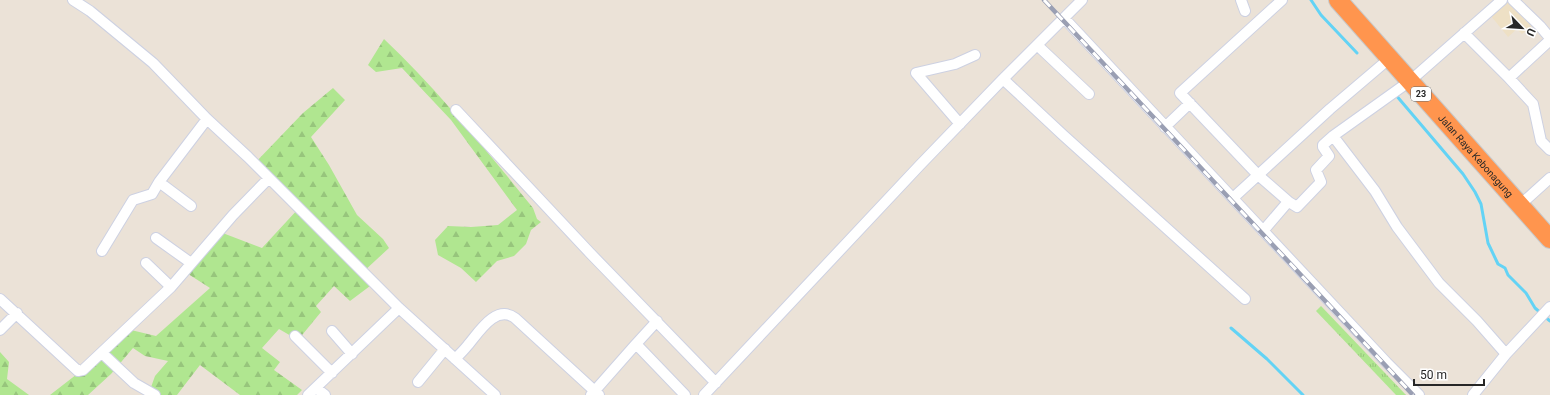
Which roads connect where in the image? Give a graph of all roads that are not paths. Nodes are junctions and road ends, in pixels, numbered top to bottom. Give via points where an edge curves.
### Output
1 (73, 0) edge
2 (1082, 0) edge
3 (1241, 0) edge
4 (1282, 0) edge
5 (1338, 0) edge
6 (1502, 0) edge
7 (1513, 0) edge
8 (1245, 11) dead end
9 (1064, 18) junction
10 (1464, 33) junction
11 (1037, 45) junction
12 (975, 55) dead end
13 (1379, 67) junction
14 (1509, 78) junction
15 (1003, 79) junction
16 (1399, 89) junction
17 (1088, 94) dead end
18 (1190, 103) junction
19 (456, 110) dead end
20 (207, 119) junction
21 (960, 124) junction
22 (1166, 126) junction
23 (1333, 136) junction
24 (1550, 150) edge
25 (1258, 175) junction
26 (269, 178) junction
27 (1550, 178) edge
28 (159, 182) junction
29 (1233, 198) junction
30 (1289, 202) junction
31 (1520, 205) junction
32 (191, 206) dead end
33 (1263, 232) junction
34 (156, 238) dead end
35 (1550, 239) edge
36 (102, 251) dead end
37 (146, 263) dead end
38 (191, 263) junction
39 (171, 287) junction
40 (0, 299) edge
41 (1245, 299) dead end
42 (399, 308) junction
43 (1545, 312) edge
44 (17, 313) junction
45 (656, 321) junction
46 (0, 330) edge
47 (332, 331) dead end
48 (295, 336) dead end
49 (636, 344) junction
50 (445, 349) junction
51 (102, 353) junction
52 (352, 354) junction
53 (1506, 354) junction
54 (455, 359) junction
55 (332, 372) junction
56 (418, 382) dead end
57 (716, 383) junction
58 (316, 388) junction
59 (595, 394) edge
60 (155, 395) edge
61 (308, 395) edge
62 (325, 395) edge
63 (495, 395) edge
64 (685, 395) edge
65 (704, 395) edge
66 (1419, 395) edge
67 (1473, 395) edge

1 - 20 street via 153,63
2 - 9 street
3 - 8 street
4 - 18 street via 1180,93
5 - 13 highway, Jalan Raya Kebonagung / 23
6 - 10 street
7 - 14 street via 1550,38
9 - 11 street
9 - 22 street
10 - 14 street
10 - 16 street
11 - 15 street
11 - 17 street
12 - 21 street via 955,64 916,73
13 - 16 highway, Jalan Raya Kebonagung / 23
13 - 25 street
14 - 24 street via 1533,104 1541,141
15 - 21 street
15 - 41 street
16 - 23 street
16 - 31 highway, Jalan Raya Kebonagung / 23
18 - 22 street
18 - 25 street
19 - 45 street
20 - 26 street
20 - 28 street
21 - 57 street
22 - 29 street
23 - 30 street via 1323,144 1329,156 1316,170 1321,182 1297,207
23 - 53 street via 1439,283
25 - 29 street
25 - 30 street
26 - 38 street
26 - 42 street
27 - 31 street
28 - 32 street
28 - 36 street via 152,194 133,200
29 - 33 street
30 - 33 street
31 - 35 highway, Jalan Raya Kebonagung / 23
33 - 66 street
34 - 38 street
37 - 39 street
38 - 39 street
39 - 51 street
40 - 44 street
42 - 50 street
42 - 52 street
43 - 53 street
44 - 46 street
44 - 51 street via 78,371 83,370
45 - 49 street
45 - 57 street
47 - 52 street
48 - 55 street
49 - 59 street
49 - 64 street
50 - 54 street
50 - 56 street
51 - 60 street via 134,383
52 - 55 street
53 - 67 street
54 - 59 street via 492,319 498,315 508,314
54 - 63 street
55 - 58 street
57 - 65 street
58 - 61 street
58 - 62 street

